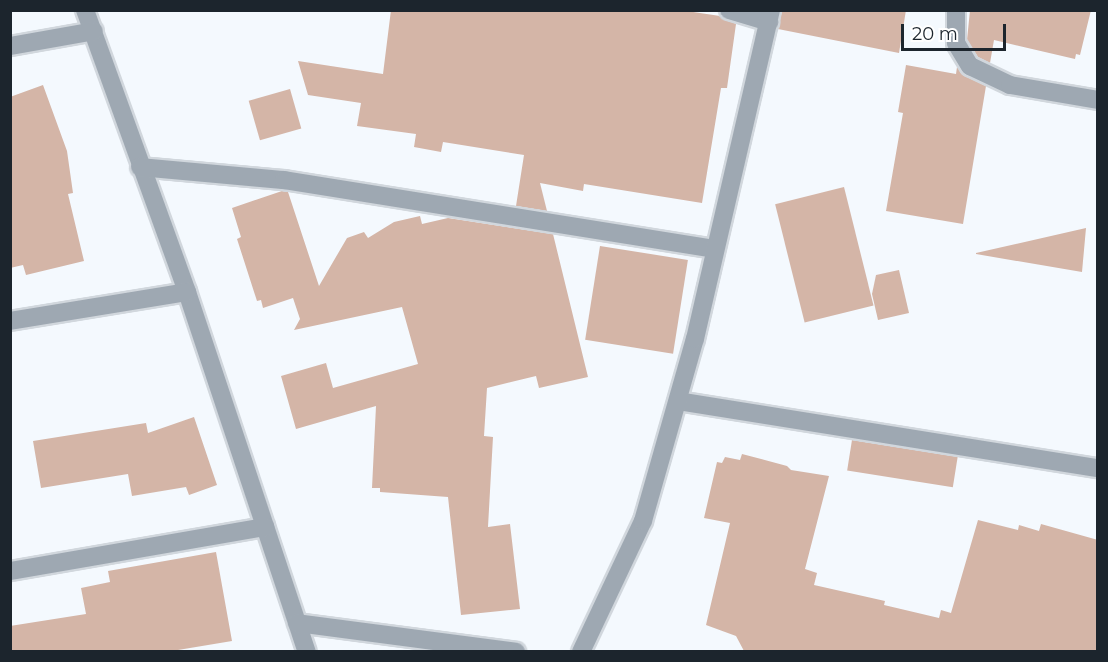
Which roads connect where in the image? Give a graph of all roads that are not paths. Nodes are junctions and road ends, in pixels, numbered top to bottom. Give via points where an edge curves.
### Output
1 (85, 10) edge
2 (729, 10) edge
3 (956, 10) edge
4 (770, 16) edge
5 (94, 31) junction
6 (10, 46) edge
7 (1097, 96) edge
8 (140, 167) junction
9 (715, 249) junction
10 (187, 292) junction
11 (10, 321) edge
12 (678, 401) junction
13 (1098, 468) edge
14 (265, 527) junction
15 (10, 571) edge
16 (297, 623) junction
17 (307, 651) edge
18 (516, 651) edge
19 (581, 651) edge

1 - 5 street
2 - 4 street
3 - 7 street via 956,43 970,66 1010,85
4 - 9 street
5 - 6 street
5 - 8 street
8 - 9 street via 284,180
8 - 10 street
9 - 12 street
10 - 11 street
10 - 14 street
12 - 13 street
12 - 19 street via 643,521
14 - 15 street
14 - 16 street
16 - 17 street
16 - 18 street

